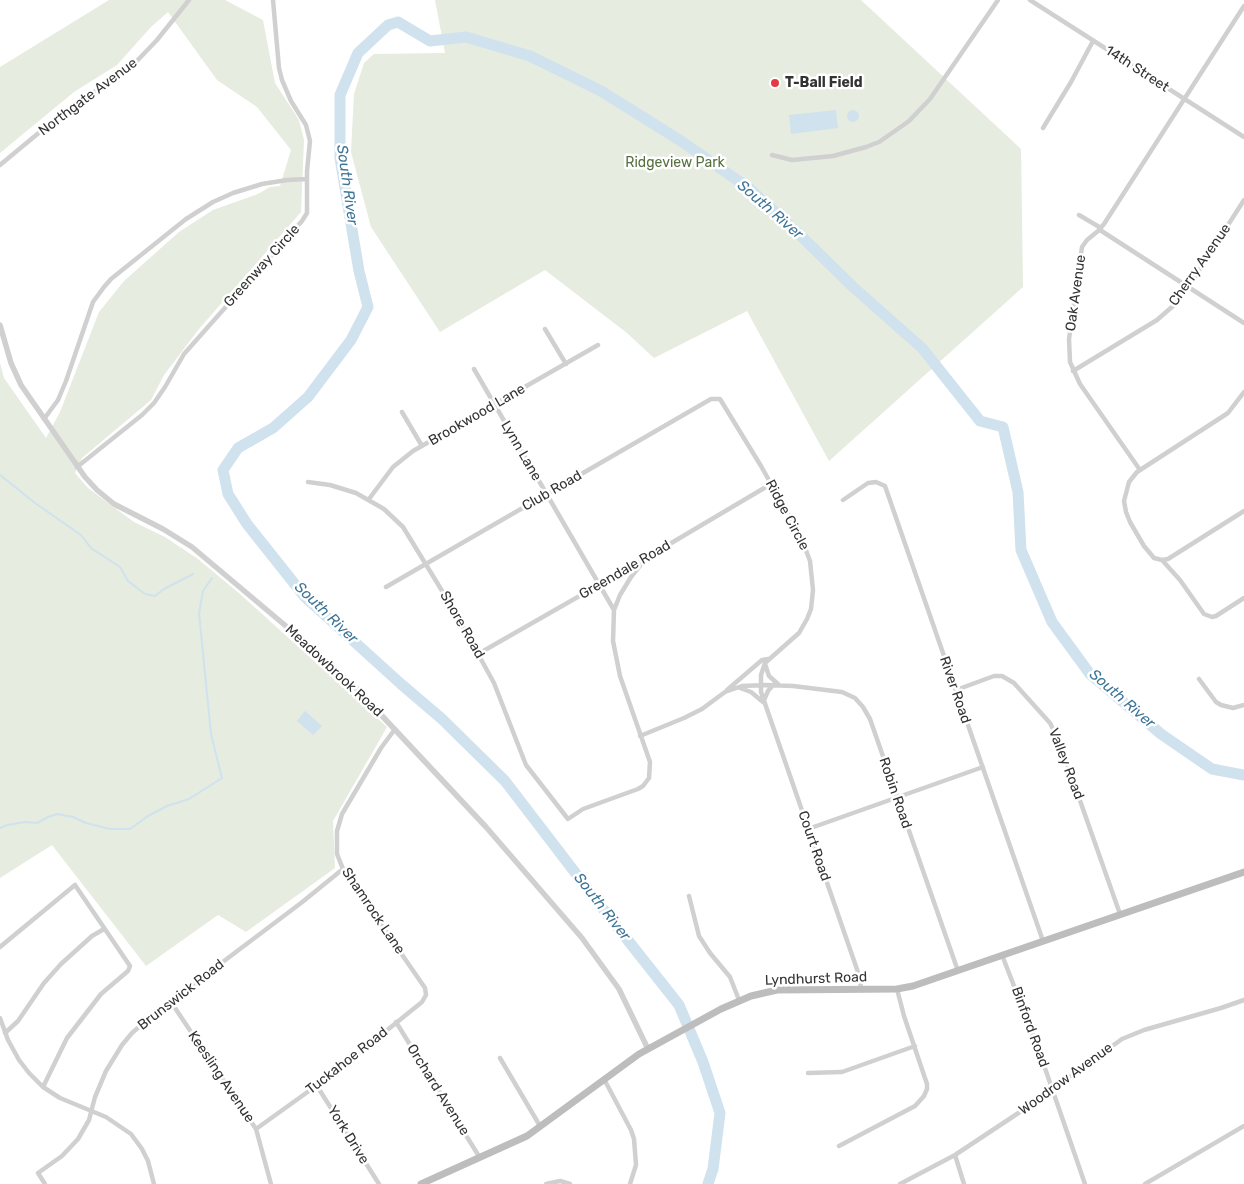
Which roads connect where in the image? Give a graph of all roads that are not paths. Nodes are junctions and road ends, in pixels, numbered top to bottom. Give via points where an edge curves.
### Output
1 (189, 0) edge
2 (273, 0) edge
3 (998, 0) edge
4 (1030, 0) edge
5 (1244, 6) edge
6 (1093, 41) junction
7 (1184, 99) junction
8 (1043, 128) dead end
9 (1244, 137) edge
10 (772, 155) dead end
11 (0, 164) edge
12 (307, 179) junction
13 (1244, 200) edge
14 (1080, 214) dead end
15 (1100, 229) junction
16 (1189, 286) junction
17 (1244, 323) edge
18 (0, 325) edge
19 (545, 328) dead end
20 (598, 344) dead end
21 (566, 364) junction
22 (474, 369) dead end
23 (1073, 371) junction
24 (1244, 392) edge
25 (718, 398) joint
26 (494, 404) junction
27 (402, 412) dead end
28 (44, 419) junction
29 (422, 446) junction
30 (77, 467) junction
31 (1140, 470) junction
32 (308, 482) dead end
33 (771, 484) junction
34 (546, 494) junction
35 (368, 499) junction
36 (843, 500) dead end
37 (1244, 511) edge
38 (646, 558) junction
39 (1162, 560) junction
40 (426, 564) junction
41 (599, 585) junction
42 (386, 587) dead end
43 (1244, 598) edge
44 (614, 610) junction
45 (478, 654) junction
46 (769, 658) junction
47 (765, 663) junction
48 (1199, 679) dead end
49 (761, 685) junction
50 (773, 685) junction
51 (782, 685) junction
52 (736, 688) junction
53 (956, 690) junction
54 (725, 692) junction
55 (764, 703) junction
56 (1244, 706) edge
57 (395, 729) junction
58 (640, 736) junction
59 (983, 767) junction
60 (896, 798) junction
61 (808, 829) junction
62 (343, 869) junction
63 (1244, 872) edge
64 (689, 896) dead end
65 (1120, 914) junction
66 (104, 929) junction
67 (1043, 941) junction
68 (0, 947) edge
69 (1002, 955) junction
70 (958, 971) junction
71 (423, 985) joint
72 (897, 989) junction
73 (861, 990) junction
74 (738, 1000) junction
75 (1244, 1000) edge
76 (171, 1002) junction
77 (0, 1018) edge
78 (396, 1022) junction
79 (5, 1033) junction
80 (915, 1046) junction
81 (648, 1049) junction
82 (500, 1058) dead end
83 (808, 1073) dead end
84 (604, 1079) junction
85 (317, 1086) junction
86 (43, 1087) junction
87 (1052, 1090) junction
88 (91, 1111) junction
89 (540, 1126) junction
90 (1244, 1126) edge
91 (256, 1130) junction
92 (839, 1146) dead end
93 (954, 1155) junction
94 (480, 1158) junction
95 (907, 1182) edge
96 (45, 1184) edge
97 (154, 1184) edge
98 (271, 1184) edge
99 (379, 1184) edge
100 (421, 1184) edge
101 (546, 1184) edge
102 (570, 1184) edge
103 (630, 1184) edge
104 (900, 1184) edge
105 (964, 1184) edge
106 (1085, 1184) edge
107 (1145, 1184) edge

1 - 11 street, Northgate Avenue via 134,64 64,112
2 - 12 street, Greenway Circle via 282,80 308,131
3 - 10 street via 930,99 898,129 872,145 833,156 792,160
4 - 6 street, 14th Street
5 - 7 street, Oak Avenue
6 - 7 street, 14th Street
6 - 8 street
7 - 9 street, 14th Street
7 - 15 street, Oak Avenue
12 - 28 street via 262,184 213,202 186,219 111,279 93,302 58,400
12 - 30 street, Greenway Circle via 308,206 302,221 184,354 154,403
13 - 16 street, Cherry Avenue
14 - 15 street
15 - 16 street
15 - 23 street, Oak Avenue via 1083,244 1080,254 1069,339
16 - 17 street
16 - 23 street, Cherry Avenue via 1157,320
18 - 28 street, Meadowbrook Road via 16,374
19 - 21 street
20 - 21 street, Brookwood Lane
21 - 26 street, Brookwood Lane
22 - 26 street, Lynn Lane
23 - 31 street, Oak Avenue
24 - 31 street via 1228,413
25 - 33 street, Ridge Circle
25 - 34 street, Club Road via 711,399
26 - 29 street, Brookwood Lane
26 - 34 street, Lynn Lane
27 - 29 street
28 - 30 street, Meadowbrook Road
29 - 35 street, Brookwood Lane via 393,467
30 - 57 street, Meadowbrook Road via 114,504 178,538 226,575 335,668
31 - 39 street via 1132,477 1126,490 1126,512 1144,546 1154,558
32 - 35 street, Shore Road via 343,488
33 - 38 street, Greendale Road
33 - 46 street, Ridge Circle via 806,548 813,590 805,624
34 - 40 street, Club Road
34 - 41 street, Lynn Lane
35 - 40 street, Shore Road via 403,527
36 - 53 street, River Road via 868,483 885,486
37 - 39 street
38 - 41 street, Greendale Road
38 - 44 street via 620,595
39 - 43 street via 1208,616 1216,616
40 - 42 street, Club Road
40 - 45 street, Shore Road
41 - 44 street, Lynn Lane
41 - 45 street, Greendale Road
44 - 58 street via 612,641 615,658
45 - 58 street, Shore Road via 502,700 526,765 568,819 583,809 638,790 646,783 650,766
46 - 47 street, Ridge Circle
46 - 54 street, Ridge Circle via 762,660
47 - 49 street, Ridge Circle
47 - 51 street via 769,676
48 - 56 street via 1221,705
49 - 50 street, Robin Road
49 - 52 street, Ridge Circle
49 - 55 street, Court Road
50 - 51 street, Robin Road
50 - 55 street
51 - 60 street, Robin Road via 842,692 858,701 870,719
52 - 54 street, Ridge Circle
52 - 55 street via 751,692
53 - 59 street, River Road
53 - 65 street, Valley Road via 1002,676 1014,683 1050,723
54 - 58 street, Ridge Circle via 697,712
55 - 61 street, Court Road
57 - 62 street, Shamrock Lane via 342,814 336,846
57 - 81 street, Meadowbrook Road via 582,938 619,989
59 - 60 street
59 - 67 street, River Road
60 - 61 street
60 - 70 street, Robin Road
61 - 73 street, Court Road via 860,978
62 - 71 street, Shamrock Lane
62 - 76 street, Brunswick Road
63 - 65 main road, Lyndhurst Road
64 - 74 street via 699,936 730,977
65 - 67 main road, Lyndhurst Road
66 - 68 street via 75,885
66 - 79 street via 61,964 18,1021
66 - 86 street via 130,968 101,994 67,1038
67 - 69 main road, Lyndhurst Road
69 - 70 main road, Lyndhurst Road
69 - 87 street, Binford Road
70 - 72 main road, Lyndhurst Road
71 - 78 street, Tuckahoe Road via 424,999
72 - 73 main road, Lyndhurst Road
72 - 80 street
73 - 74 main road, Lyndhurst Road via 777,990
74 - 81 main road, Lyndhurst Road
75 - 87 street, Woodrow Avenue via 1122,1039
76 - 88 street, Brunswick Road via 140,1024 122,1045 106,1071
76 - 91 street, Keesling Avenue
77 - 79 street
78 - 85 street, Tuckahoe Road
78 - 94 street, Orchard Avenue
79 - 86 street via 19,1060
80 - 83 street via 842,1072
80 - 92 street via 927,1084 920,1102
81 - 84 main road, Lyndhurst Road
82 - 89 street
84 - 89 main road, Lyndhurst Road
84 - 103 street via 634,1140 636,1165
85 - 91 street, Tuckahoe Road
85 - 99 street, York Drive
86 - 88 street
87 - 93 street, Woodrow Avenue
87 - 106 street, Binford Road
88 - 96 street, Brunswick Road via 78,1139 62,1156 38,1173
88 - 97 street via 116,1122 131,1134 148,1161
89 - 94 main road, Lyndhurst Road via 514,1143
90 - 107 street
91 - 98 street, Keesling Avenue
93 - 95 street, Woodrow Avenue
93 - 105 street
94 - 100 main road, Lyndhurst Road
95 - 104 street, Woodrow Avenue
101 - 102 street via 560,1181

